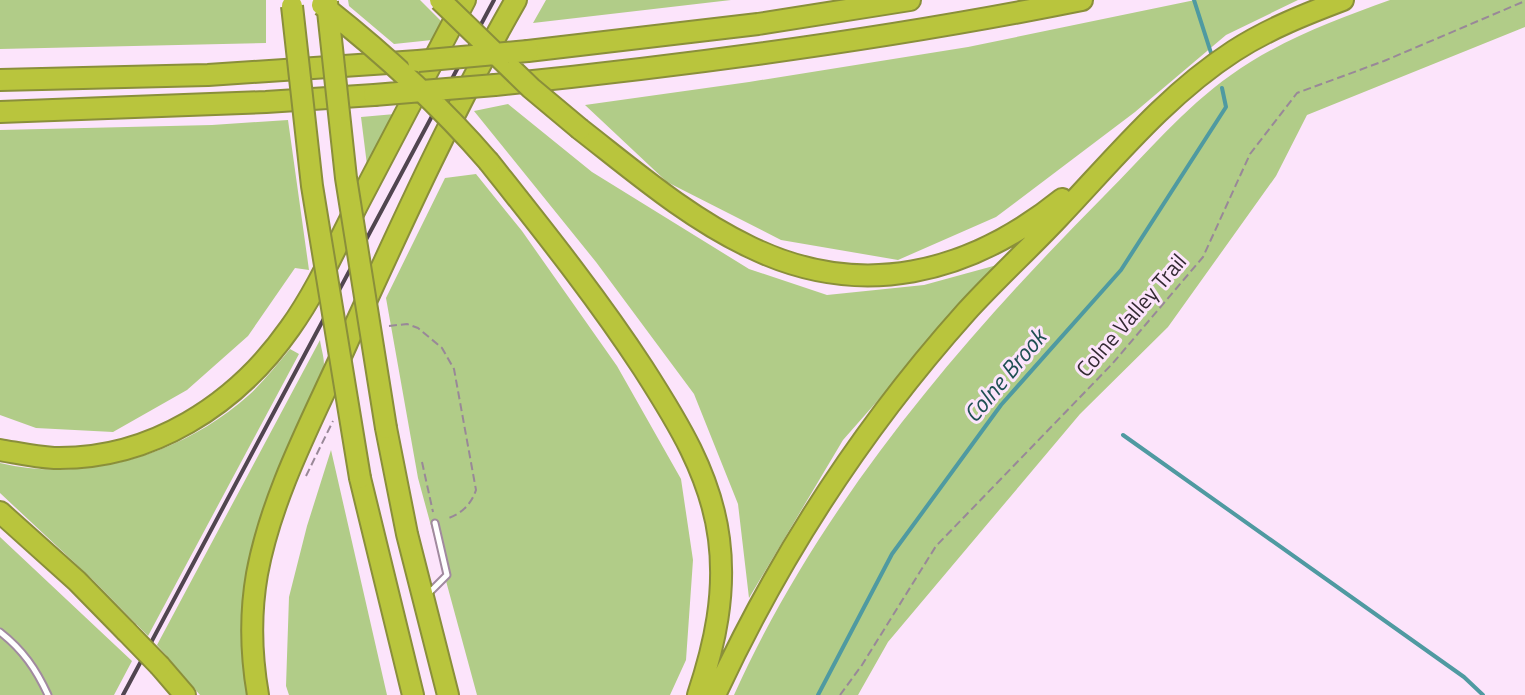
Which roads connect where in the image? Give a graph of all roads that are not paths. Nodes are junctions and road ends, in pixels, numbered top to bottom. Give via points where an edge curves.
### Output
1 (440, 0) edge
2 (465, 0) edge
3 (516, 0) edge
4 (910, 0) edge
5 (1082, 0) edge
6 (1343, 0) edge
7 (323, 1) edge
8 (292, 3) edge
9 (0, 80) edge
10 (0, 112) edge
11 (1106, 164) junction
12 (0, 450) edge
13 (0, 512) edge
14 (435, 523) road end
15 (423, 598) junction
16 (0, 632) edge
17 (48, 695) edge
18 (185, 695) edge
19 (258, 695) edge
20 (413, 695) edge
21 (448, 695) edge
22 (698, 695) edge
23 (715, 695) edge

1 - 11 highway, bridge via 531,88 659,191 736,240 792,263 858,275 944,266 977,254 1036,219
2 - 12 highway via 302,310 247,380 187,425 129,447 57,458
3 - 19 highway via 386,259 279,499 255,594 252,633
4 - 9 highway, bridge via 758,24 418,61 208,75
5 - 10 highway, bridge via 820,45 495,85 236,104
6 - 11 highway via 1227,56
7 - 15 highway, bridge via 386,428
7 - 22 highway, bridge via 489,162 632,351 680,428 705,478 718,532 721,589 716,632
8 - 20 highway, bridge via 312,186 360,478
11 - 23 highway via 966,313 875,426 778,572
13 - 18 highway, bridge via 77,581
14 - 15 lane via 447,575
15 - 21 highway
16 - 17 lane via 20,647

